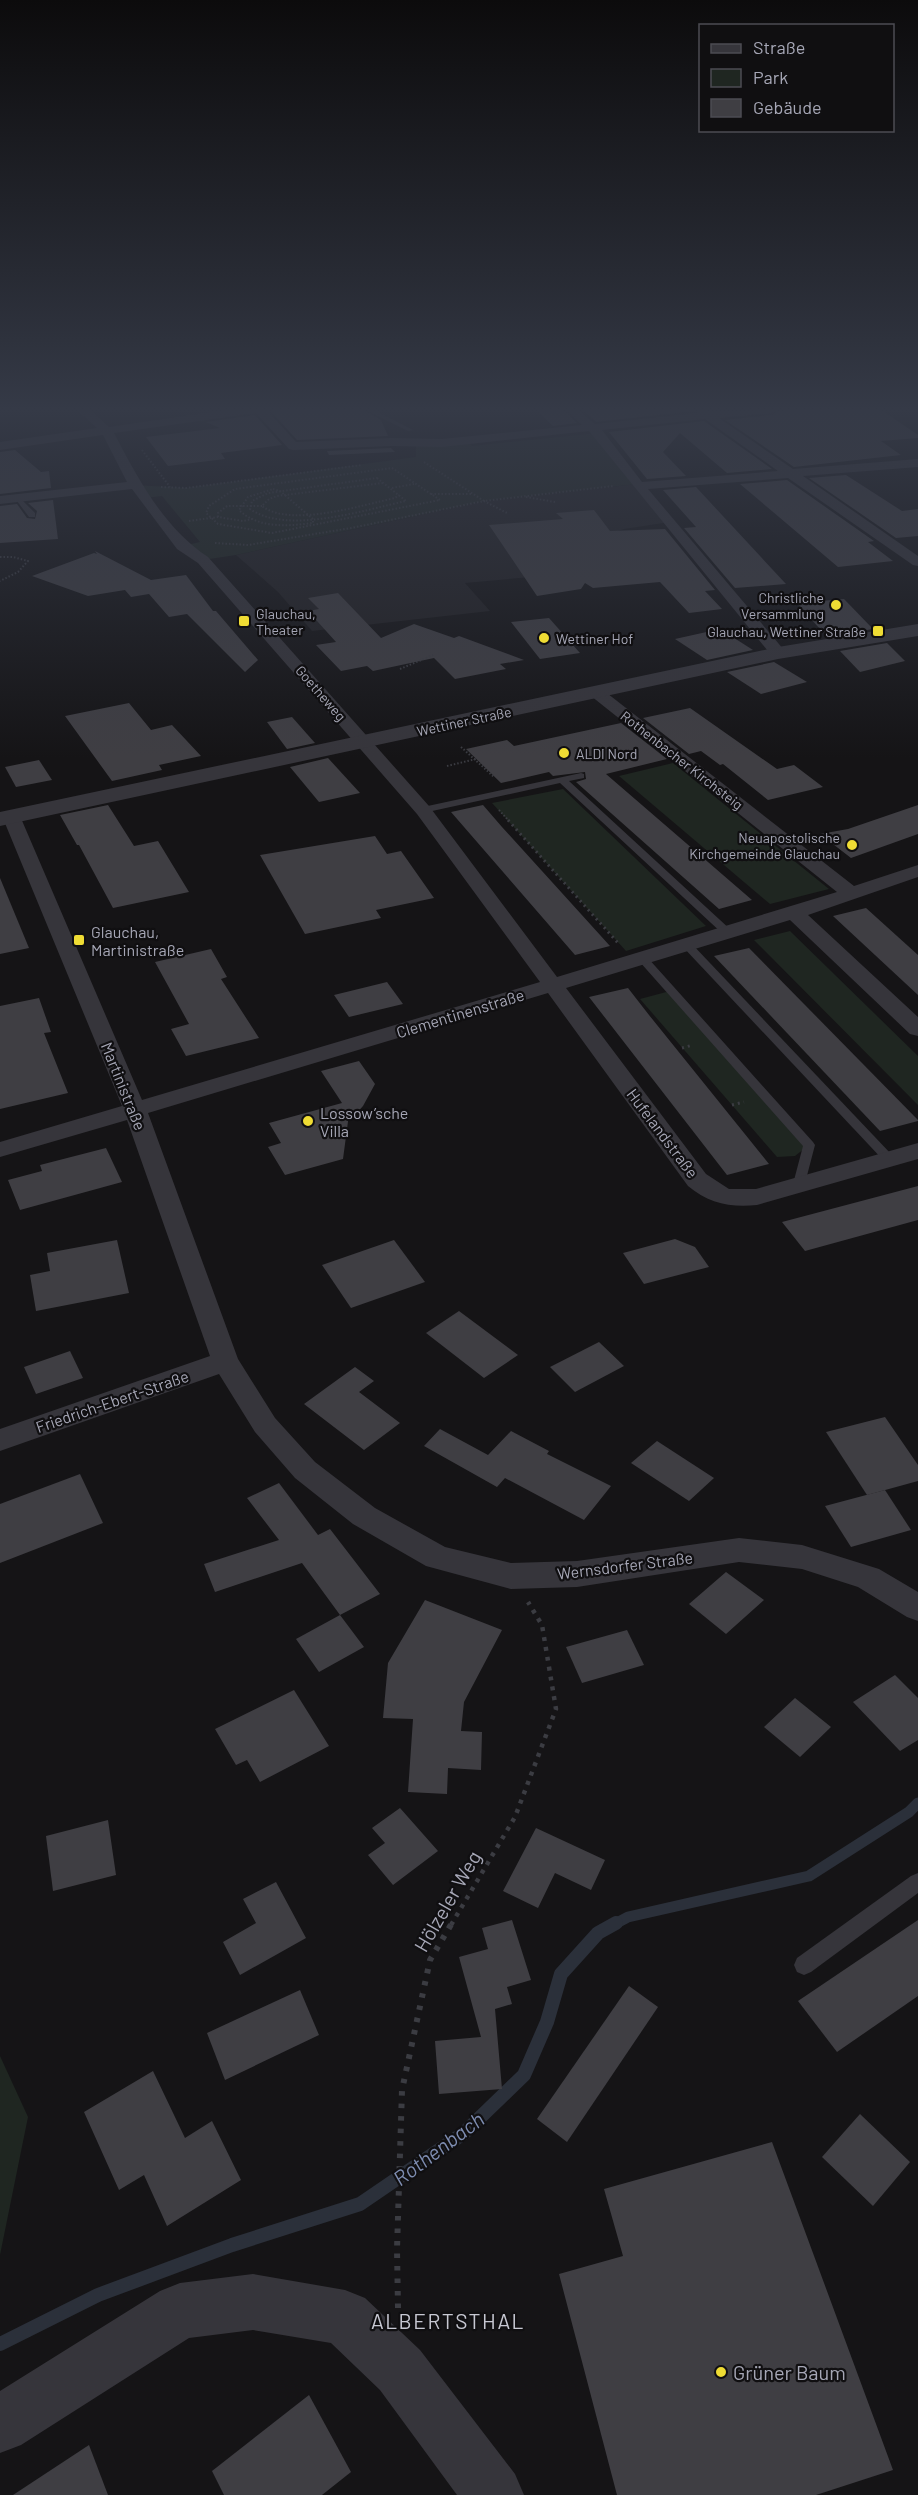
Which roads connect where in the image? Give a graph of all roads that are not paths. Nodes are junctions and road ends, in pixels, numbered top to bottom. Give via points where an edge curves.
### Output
1 (166, 525) edge
2 (673, 525) edge
3 (865, 525) edge
4 (918, 545) edge
5 (897, 548) junction
6 (918, 562) edge
7 (918, 630) edge
8 (778, 653) junction
9 (597, 693) junction
10 (365, 743) junction
11 (581, 776) dead end
12 (562, 780) junction
13 (423, 810) junction
14 (5, 818) edge
15 (918, 871) edge
16 (852, 894) junction
17 (794, 913) junction
18 (728, 933) junction
19 (687, 945) junction
20 (638, 960) junction
21 (554, 985) junction
22 (918, 1029) edge
23 (135, 1110) junction
24 (0, 1150) edge
25 (918, 1151) edge
26 (888, 1158) junction
27 (799, 1184) junction
28 (225, 1361) junction
29 (0, 1440) edge
30 (918, 1608) edge
31 (918, 1882) edge
32 (804, 1965) dead end
33 (0, 2424) edge
34 (494, 2495) edge

1 - 10 street, Goetheweg via 182,546 203,560
2 - 8 street
3 - 5 street
4 - 5 street
5 - 6 street
7 - 8 street, Wettiner Straße
8 - 9 street, Wettiner Straße
9 - 10 street, Wettiner Straße
9 - 16 street, Rothenbacher Kirchsteig
10 - 13 street, Goetheweg
10 - 14 street, Wettiner Straße
11 - 12 lane
12 - 13 lane
12 - 18 lane
13 - 21 street, Goetheweg
14 - 23 street, Martinistraße
15 - 16 street, Clementinenstraße
16 - 17 street, Clementinenstraße
17 - 18 street, Clementinenstraße
17 - 22 street
18 - 19 street, Clementinenstraße
19 - 20 street, Clementinenstraße
19 - 26 lane
20 - 21 street, Clementinenstraße
20 - 27 lane via 809,1144
21 - 23 street, Clementinenstraße
21 - 27 street, Hufelandstraße via 708,1190 741,1199
23 - 24 street, Clementinenstraße
23 - 28 street, Martinistraße
25 - 26 street, Hufelandstraße
26 - 27 street, Hufelandstraße
28 - 29 street, Friedrich-Ebert-Straße
28 - 30 street, Wernsdorfer Straße via 265,1425 299,1462 364,1516 437,1557 511,1576 577,1574 739,1550 802,1557 868,1578
31 - 32 lane
33 - 34 street via 180,2311 253,2302 345,2318 400,2370

